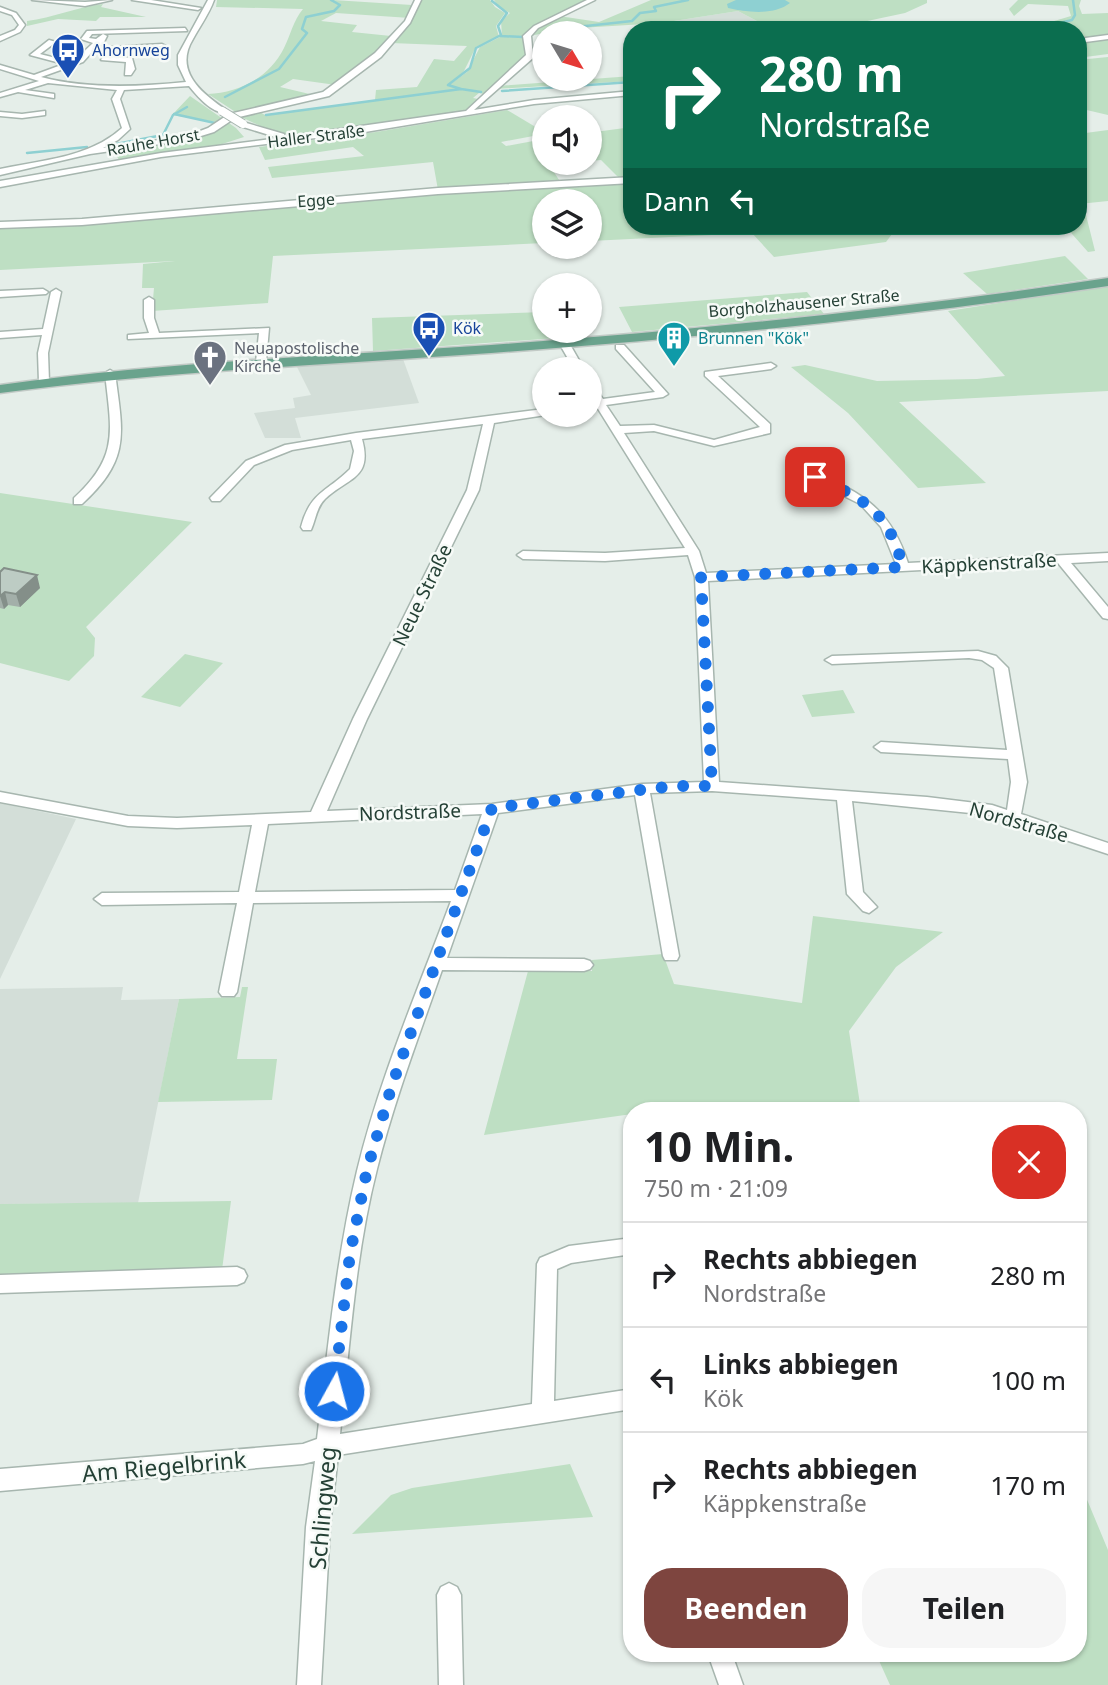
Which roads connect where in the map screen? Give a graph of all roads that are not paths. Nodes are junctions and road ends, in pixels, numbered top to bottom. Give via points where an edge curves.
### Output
1 (36, 0) edge
2 (109, 0) edge
3 (135, 0) edge
4 (212, 0) edge
5 (418, 0) edge
6 (592, 0) edge
7 (2, 5) edge
8 (198, 8) dead end
9 (14, 14) junction
10 (0, 17) edge
11 (185, 30) dead end
12 (105, 31) junction
13 (1108, 37) edge
14 (0, 39) edge
15 (1087, 40) edge
16 (51, 42) dead end
17 (100, 42) junction
18 (162, 46) dead end
19 (92, 50) junction
20 (84, 57) junction
21 (73, 63) junction
22 (2, 69) edge
23 (128, 73) dead end
24 (35, 76) junction
25 (51, 80) junction
26 (190, 84) junction
27 (121, 89) junction
28 (17, 90) junction
29 (623, 94) edge
30 (0, 95) edge
31 (51, 96) dead end
32 (472, 112) junction
33 (42, 113) dead end
34 (0, 114) edge
35 (246, 125) junction
36 (270, 137) junction
37 (259, 143) junction
38 (89, 151) junction
39 (0, 172) edge
40 (623, 181) edge
41 (0, 184) edge
42 (0, 225) edge
43 (1108, 282) edge
44 (43, 292) dead end
45 (56, 292) dead end
46 (0, 294) edge
47 (149, 300) dead end
48 (46, 332) junction
49 (0, 335) edge
50 (155, 336) junction
51 (132, 337) dead end
52 (602, 339) edge
53 (564, 343) joint
54 (620, 346) dead end
55 (572, 357) edge
56 (261, 362) junction
57 (771, 366) dead end
58 (110, 373) junction
59 (44, 382) junction
60 (0, 388) edge
61 (602, 403) edge
62 (602, 412) edge
63 (532, 414) edge
64 (489, 420) junction
65 (615, 430) junction
66 (356, 436) junction
67 (832, 453) dead end
68 (216, 498) dead end
69 (78, 501) dead end
70 (307, 527) dead end
71 (693, 551) junction
72 (523, 555) dead end
73 (1108, 557) edge
74 (1062, 560) junction
75 (903, 567) junction
76 (701, 577) junction
77 (1108, 615) edge
78 (832, 660) dead end
79 (881, 747) dead end
80 (1016, 755) junction
81 (712, 786) junction
82 (642, 789) junction
83 (0, 797) edge
84 (844, 797) junction
85 (492, 808) junction
86 (317, 816) junction
87 (1013, 817) junction
88 (261, 819) junction
89 (1108, 849) edge
90 (459, 895) junction
91 (247, 897) junction
92 (102, 899) dead end
93 (869, 907) dead end
94 (671, 956) dead end
95 (437, 964) junction
96 (584, 964) dead end
97 (228, 992) dead end
98 (623, 1247) edge
99 (237, 1276) dead end
100 (0, 1284) edge
101 (623, 1400) edge
102 (542, 1412) junction
103 (327, 1446) junction
104 (0, 1480) edge
105 (449, 1595) dead end
106 (723, 1662) edge
107 (309, 1685) edge
108 (450, 1685) edge
109 (731, 1685) edge

1 - 2 street via 85,4
3 - 8 street
4 - 26 street via 182,53 181,66
5 - 38 street, Rauhe Horst via 408,22 378,55 326,94 232,116 188,138
6 - 32 street via 536,27 527,36 530,56
7 - 9 street
9 - 10 street
9 - 14 street via 22,25
11 - 12 street
12 - 17 street
12 - 17 street via 91,31 85,39
13 - 15 street
16 - 21 street via 34,55
17 - 19 street
18 - 19 street
19 - 20 street
20 - 21 street
20 - 23 street via 129,60
21 - 24 street
22 - 24 street
24 - 25 street
25 - 27 street
25 - 28 street
26 - 27 street
26 - 35 street, bridge
27 - 38 street via 116,99 126,129
28 - 30 street
28 - 31 street
29 - 32 street, Haller Straße
32 - 36 street, Haller Straße via 329,135
33 - 34 street
35 - 36 street
35 - 37 street
36 - 37 street, Haller Straße
37 - 41 street, Haller Straße via 160,155
38 - 39 street
40 - 42 street, Egge
43 - 52 main road, Borgholzhausener Straße via 928,308
44 - 46 street
45 - 48 street
47 - 50 street
48 - 49 street
48 - 59 street
50 - 51 street
50 - 56 street via 265,330
53 - 55 street
53 - 56 main road, Borgholzhausener Straße
54 - 61 street via 663,394
56 - 58 main road, Borgholzhausener Straße
57 - 65 street via 709,374 766,426 763,432 714,443 654,428
58 - 59 main road, Borgholzhausener Straße
58 - 69 street via 117,436 113,461 104,477
59 - 60 main road, Borgholzhausener Straße
62 - 65 street
63 - 64 street
64 - 66 street
64 - 86 street, Neue Straße via 473,490
65 - 71 street
66 - 68 street via 309,442 268,454 234,476
66 - 70 street via 362,456 358,466 348,480 317,501
67 - 75 street via 794,468 860,499 879,514 895,539
71 - 72 street via 605,557
71 - 76 street
73 - 74 street, Käppkenstraße
74 - 75 street, Käppkenstraße
74 - 77 street
75 - 76 street, Käppkenstraße
76 - 81 street
78 - 80 street via 969,654 989,658 1001,668
79 - 80 street
80 - 87 street via 1019,782
81 - 82 street, Nordstraße
81 - 84 street, Nordstraße
82 - 85 street, Nordstraße
82 - 94 street
83 - 88 street, Nordstraße via 128,821
84 - 87 street, Nordstraße via 962,805
84 - 93 street via 855,894
85 - 86 street, Nordstraße
85 - 90 street, Schlingweg
86 - 88 street, Nordstraße
87 - 89 street, Nordstraße
88 - 91 street
90 - 91 street
90 - 95 street, Schlingweg
91 - 92 street
91 - 97 street
95 - 96 street
95 - 103 street, Schlingweg via 392,1085 367,1170 350,1254
98 - 102 street via 569,1255 547,1264
99 - 100 street
101 - 102 street, Am Riegelbrink
102 - 103 street, Am Riegelbrink
103 - 104 street, Am Riegelbrink via 303,1454
103 - 107 street, Schlingweg
105 - 108 street
106 - 109 street

